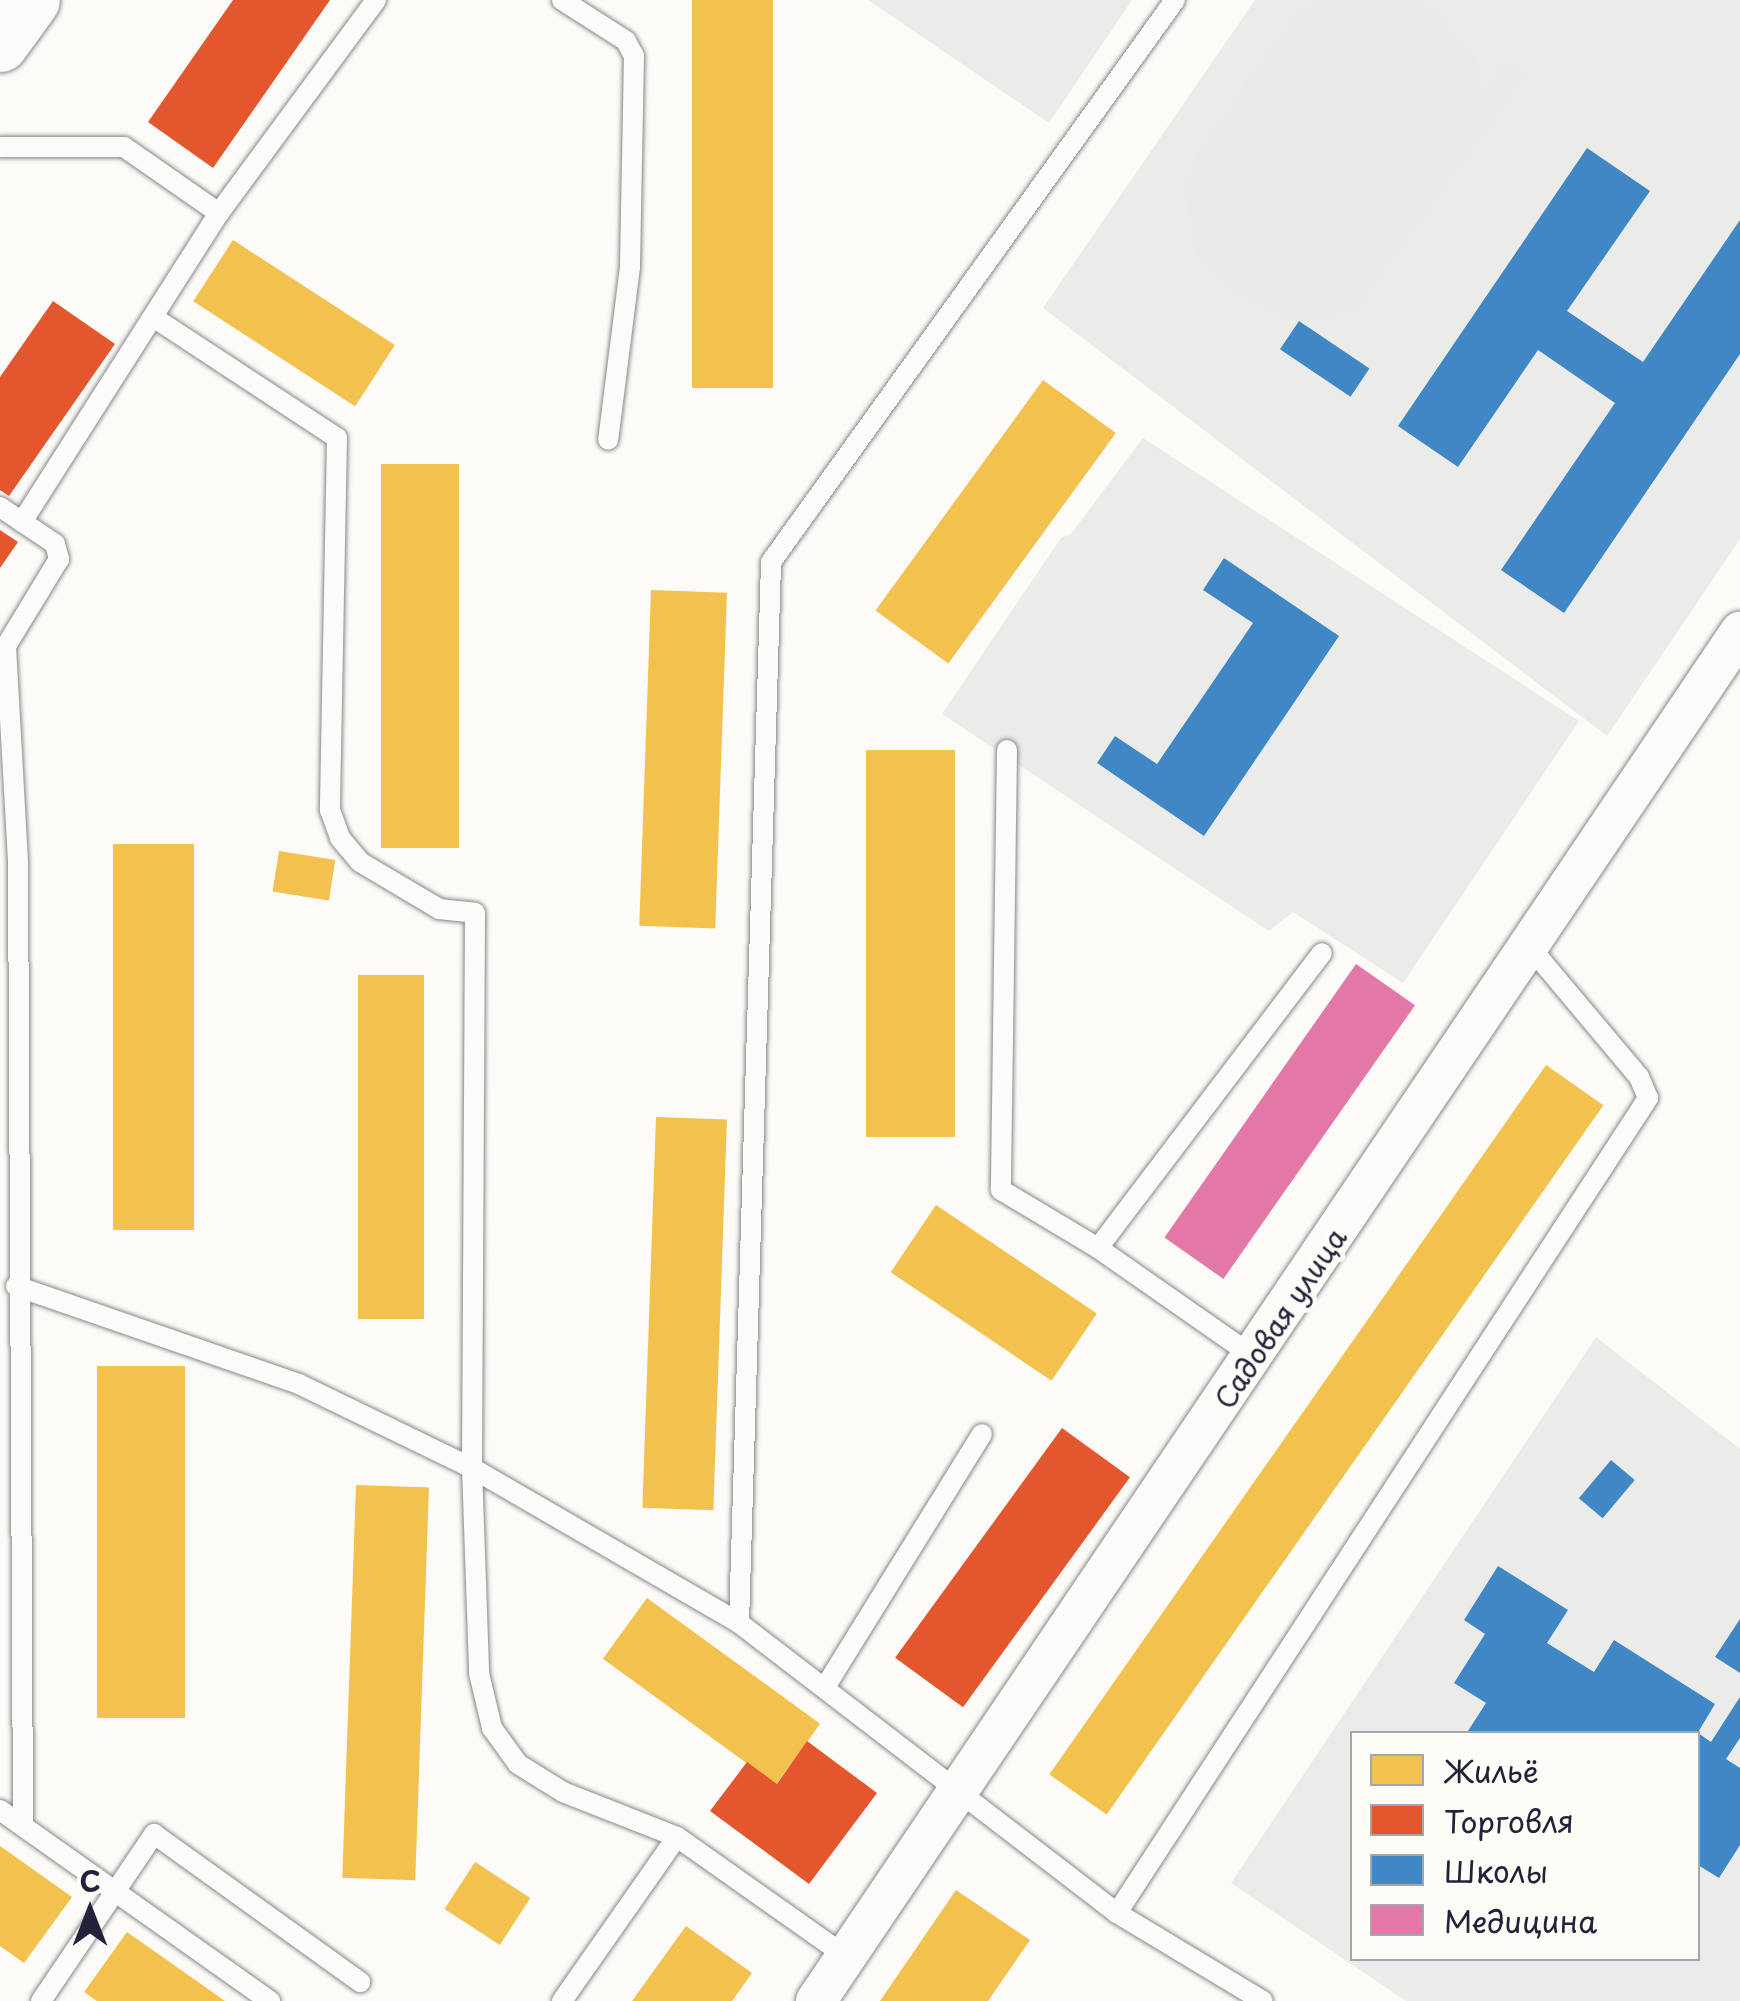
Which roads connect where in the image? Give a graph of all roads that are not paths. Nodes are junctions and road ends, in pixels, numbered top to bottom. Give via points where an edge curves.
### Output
1 (32, 0) edge
2 (376, 0) edge
3 (562, 0) edge
4 (1176, 0) edge
5 (0, 44) edge
6 (0, 148) edge
7 (220, 213) junction
8 (153, 317) junction
9 (608, 440) dead end
10 (0, 507) edge
11 (22, 522) junction
12 (1740, 632) edge
13 (3, 652) edge
14 (1007, 750) dead end
15 (1530, 948) junction
16 (1322, 953) dead end
17 (1098, 1248) junction
18 (16, 1286) junction
19 (1254, 1357) junction
20 (982, 1434) dead end
21 (472, 1468) junction
22 (739, 1623) junction
23 (826, 1684) junction
24 (956, 1795) junction
25 (0, 1810) edge
26 (23, 1826) junction
27 (677, 1837) junction
28 (117, 1892) junction
29 (1117, 1913) junction
30 (846, 1956) junction
31 (360, 1982) dead end
32 (40, 2001) edge
33 (270, 2001) edge
34 (562, 2001) edge
35 (816, 2001) edge
36 (1263, 2001) edge

1 - 5 main road
2 - 7 lane
3 - 9 lane via 626,41 634,56 630,267
4 - 22 lane via 771,562
6 - 7 lane via 124,147
7 - 8 lane
8 - 11 lane
8 - 21 lane via 338,438 330,810 340,838 360,862 439,909 474,913
10 - 11 lane
11 - 13 lane via 55,544 59,559
12 - 15 street, Садовая улица
13 - 18 lane via 18,864
14 - 17 lane via 1001,1190
15 - 19 street, Садовая улица
15 - 29 lane via 1639,1078 1648,1098
16 - 17 lane
17 - 19 lane
18 - 21 lane via 299,1384
18 - 26 lane
19 - 24 street, Садовая улица
20 - 23 lane
21 - 22 lane
21 - 27 lane via 479,1673 492,1728 518,1764 563,1792
22 - 23 lane
23 - 24 lane
24 - 29 lane
24 - 30 street, Садовая улица
25 - 26 lane
26 - 28 lane
27 - 30 lane
27 - 34 lane
28 - 31 lane via 154,1834
28 - 32 lane
28 - 33 lane
29 - 36 lane
30 - 35 street, Садовая улица

